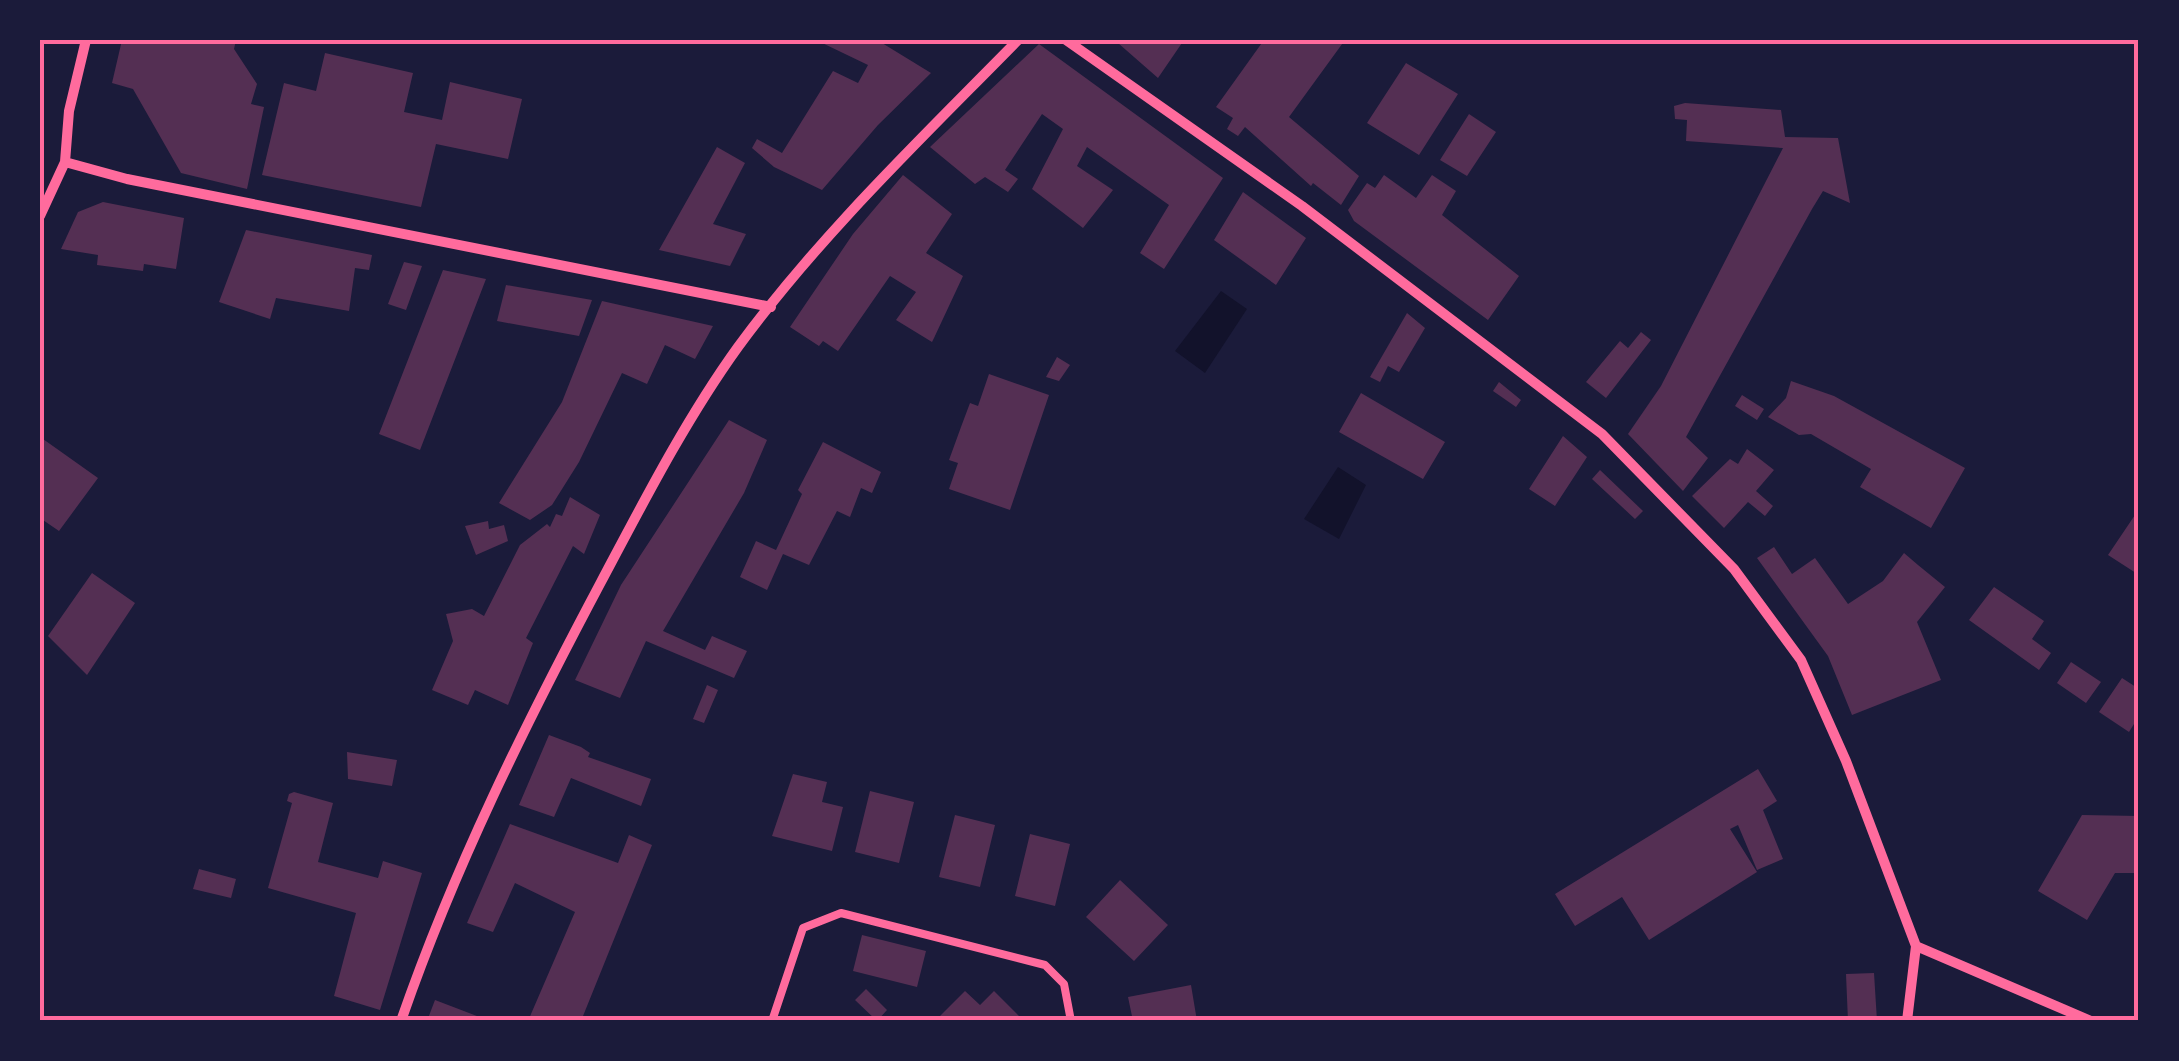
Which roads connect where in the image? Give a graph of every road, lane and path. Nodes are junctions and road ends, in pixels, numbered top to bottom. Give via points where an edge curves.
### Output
1 (86, 40) edge
2 (1018, 40) edge
3 (1071, 41) edge
4 (65, 162) junction
5 (40, 216) edge
6 (771, 307) junction
7 (1916, 946) junction
8 (401, 1021) edge
9 (772, 1021) edge
10 (1071, 1021) edge
11 (1907, 1021) edge
12 (2091, 1021) edge

1 - 4 street
2 - 6 street via 855,203
3 - 7 street via 1602,434 1734,569 1801,660
4 - 5 street
4 - 6 street
6 - 8 street via 737,348 642,505 534,707 439,910
7 - 11 street
7 - 12 street
9 - 10 lane via 803,928 841,913 1045,965 1064,984

